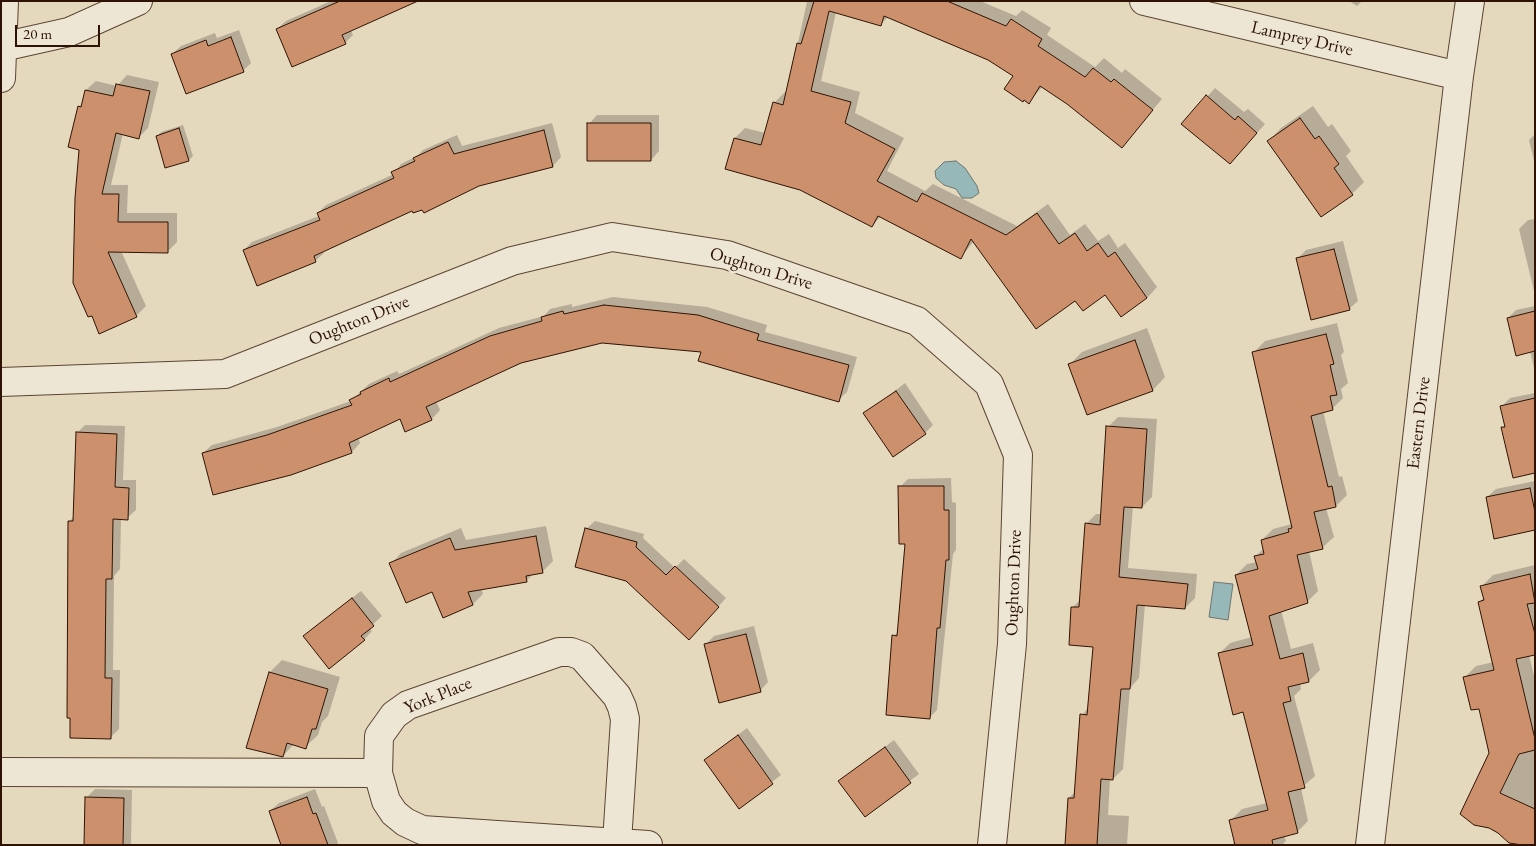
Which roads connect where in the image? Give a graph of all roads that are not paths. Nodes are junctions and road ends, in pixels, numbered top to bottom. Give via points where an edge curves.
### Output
1 (4, 1) edge
2 (138, 1) edge
3 (1144, 1) edge
4 (1470, 1) edge
5 (2, 47) edge
6 (1459, 76) junction
7 (1, 78) edge
8 (1, 382) edge
9 (1, 772) edge
10 (378, 773) junction
11 (617, 842) junction
12 (648, 845) edge
13 (992, 845) edge
14 (1370, 845) edge

1 - 5 street
2 - 5 street via 69,32
3 - 6 street, Lamprey Drive
4 - 6 street, Eastern Drive
5 - 7 street
6 - 14 street, Eastern Drive
8 - 13 street, Oughton Drive via 225,374 512,261 612,237 726,255 917,321 989,384 1018,455 1012,644
9 - 10 street
10 - 11 street, York Place via 386,801 394,813 422,830
10 - 11 street, York Place via 379,736 394,715 408,705 559,652 571,652 582,656 622,706 625,719
11 - 12 street, York Place

